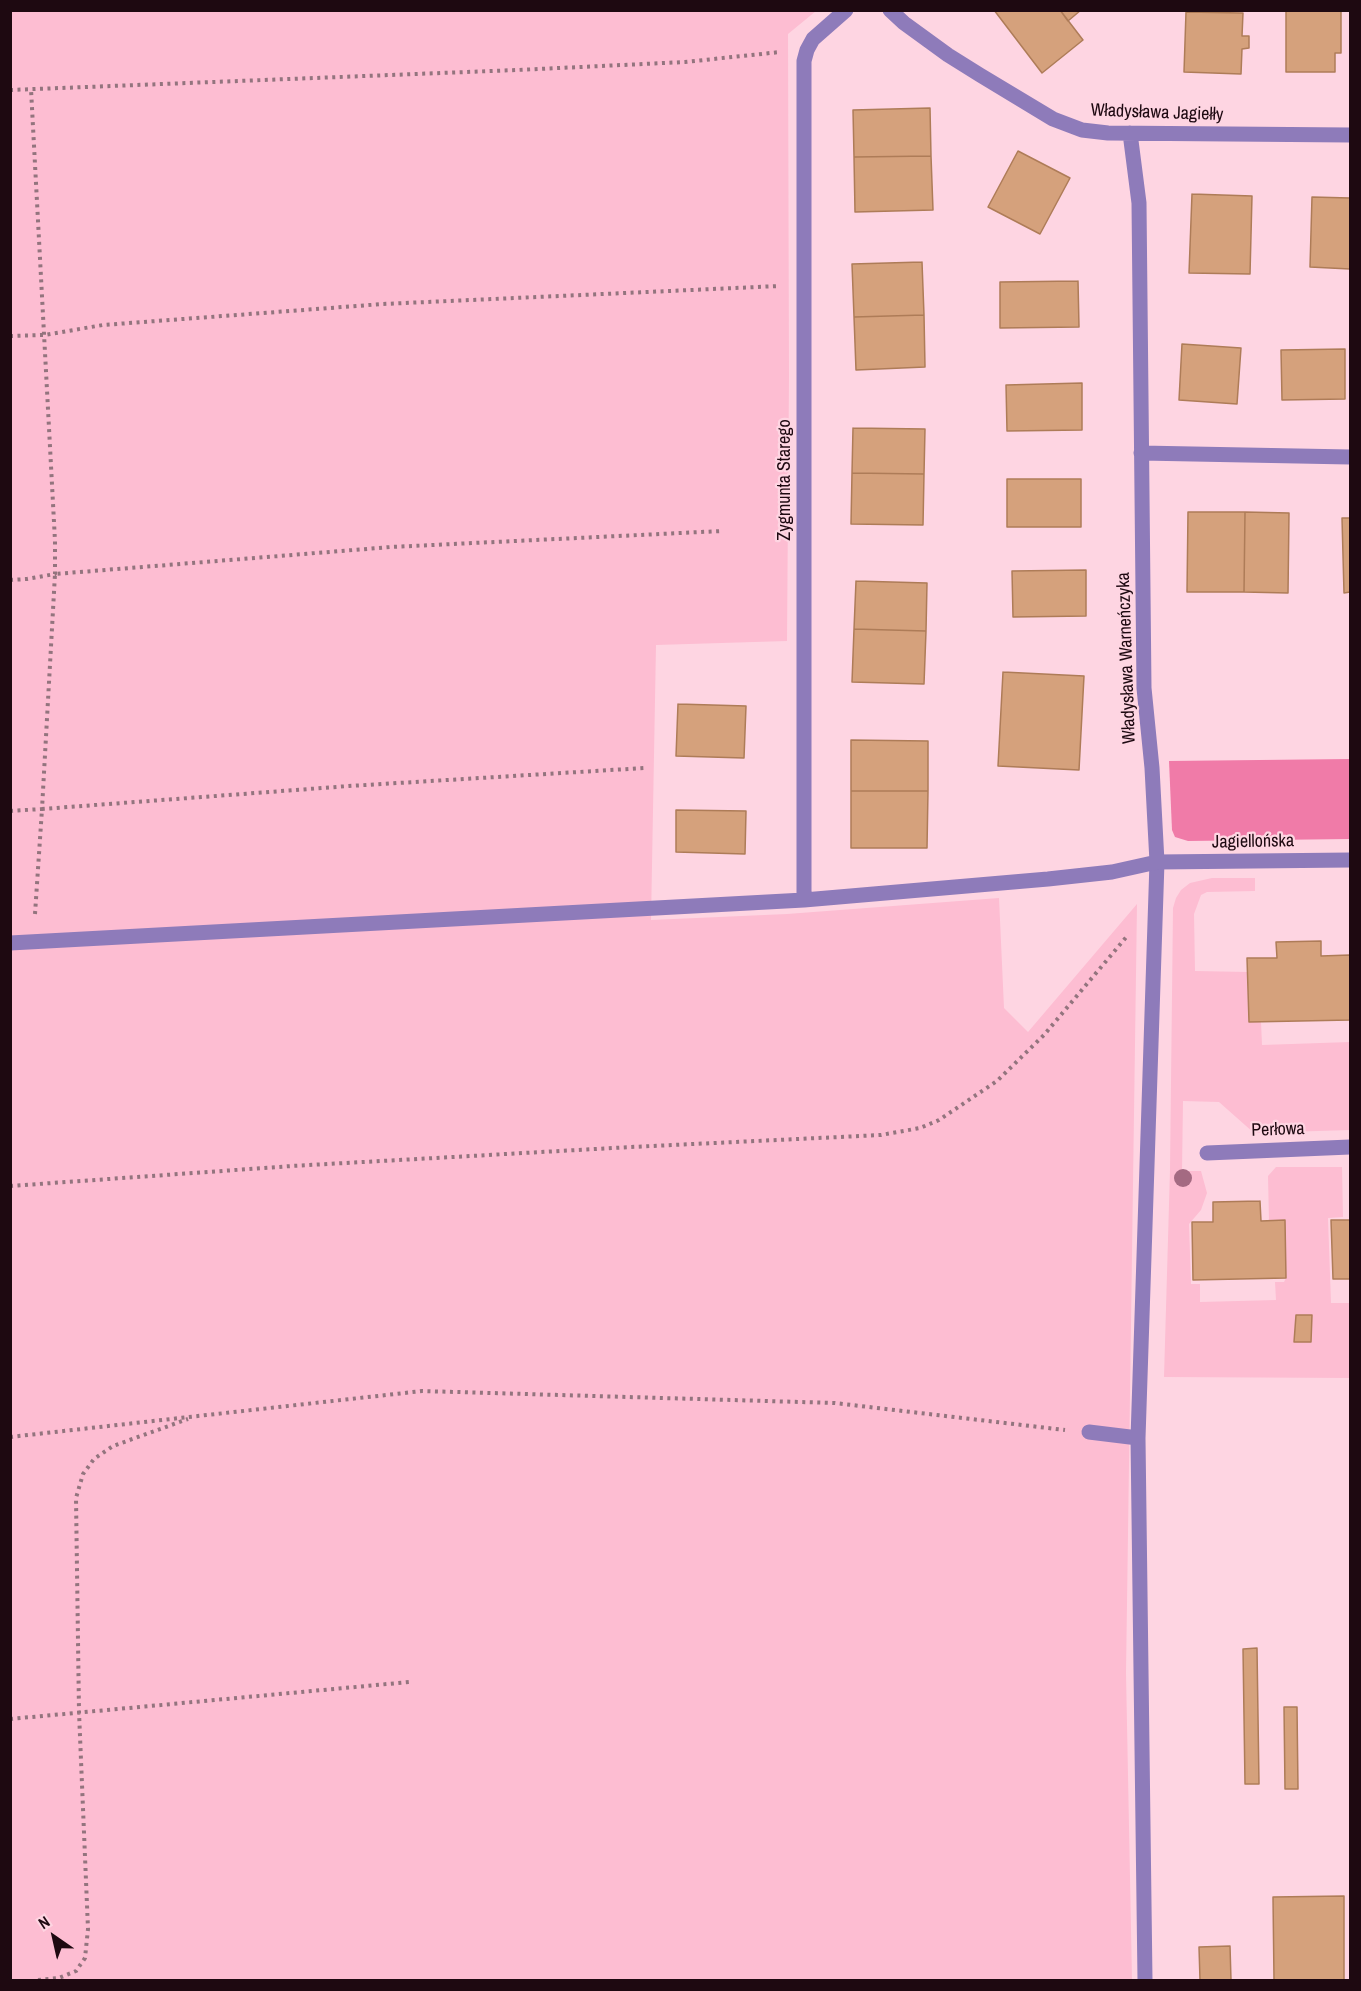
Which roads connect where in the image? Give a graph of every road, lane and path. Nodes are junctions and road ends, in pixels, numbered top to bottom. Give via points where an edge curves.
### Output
1 (846, 10) edge
2 (890, 10) edge
3 (806, 55) junction
4 (31, 89) junction
5 (10, 90) edge
6 (1130, 133) junction
7 (1350, 135) edge
8 (804, 285) junction
9 (44, 335) junction
10 (10, 336) edge
11 (1141, 453) junction
12 (1350, 457) edge
13 (722, 531) dead end
14 (55, 573) junction
15 (10, 580) edge
16 (644, 768) dead end
17 (42, 809) junction
18 (10, 811) edge
19 (1350, 860) edge
20 (1157, 862) junction
21 (804, 900) junction
22 (1157, 900) junction
23 (33, 942) junction
24 (10, 943) edge
25 (1350, 1147) edge
26 (1207, 1153) dead end
27 (10, 1186) edge
28 (196, 1417) junction
29 (1089, 1432) joint
30 (10, 1437) edge
31 (1138, 1438) junction
32 (409, 1682) dead end
33 (79, 1712) junction
34 (10, 1719) edge
35 (39, 1980) edge
36 (1145, 1980) edge

1 - 3 street via 813,39
2 - 6 street, Władysława Jagiełły via 948,55 1053,119 1092,132
3 - 4 path
3 - 8 street, Zygmunta Starego
4 - 5 path
4 - 9 path
6 - 7 street, Władysława Jagiełły
6 - 11 street, Władysława Warneńczyka via 1139,203
8 - 9 path via 372,305 103,325
8 - 21 street, Zygmunta Starego
9 - 10 path
9 - 14 path
11 - 12 street
11 - 20 street, Władysława Warneńczyka via 1144,688
13 - 14 path via 391,547
14 - 15 path
14 - 17 path
16 - 17 path
17 - 18 path
17 - 23 path
19 - 20 street, Jagiellońska
20 - 21 street, Jagiellońska via 1070,877
20 - 22 street, Władysława Warneńczyka
21 - 23 street, Jagiellońska
22 - 27 path via 1018,1062 972,1099 920,1128 880,1136 292,1166
22 - 31 street, Władysława Warneńczyka
23 - 24 street, Jagiellońska
25 - 26 street, Perłowa
28 - 29 path via 422,1391 835,1403
28 - 30 path
28 - 33 path via 113,1446 94,1459 83,1474 76,1498
29 - 31 street
31 - 36 street, Władysława Warneńczyka
32 - 33 path
33 - 34 path
33 - 35 path via 88,1929 85,1958 76,1971

